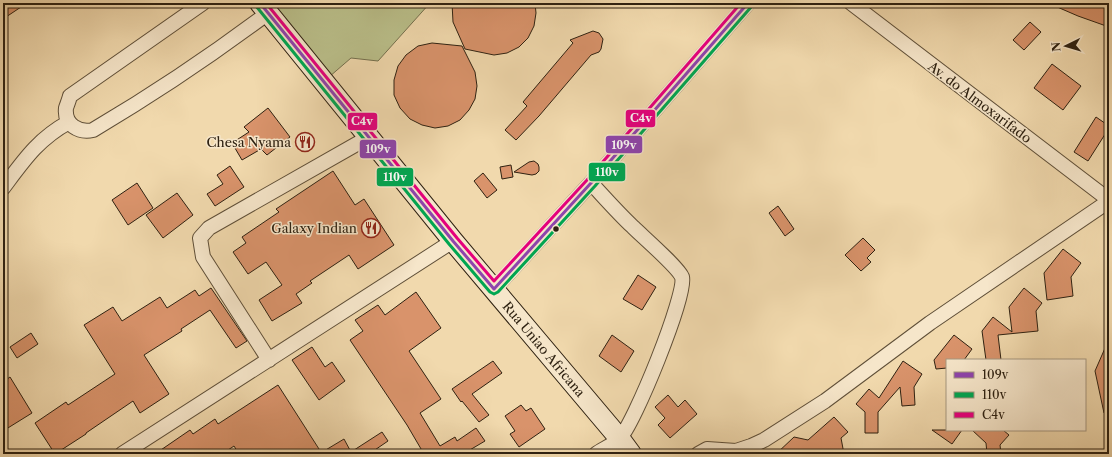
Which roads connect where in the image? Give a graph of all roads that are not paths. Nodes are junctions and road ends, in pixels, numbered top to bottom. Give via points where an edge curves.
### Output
1 (203, 3) edge
2 (748, 3) edge
3 (851, 3) edge
4 (264, 8) edge
5 (69, 122) junction
6 (369, 137) junction
7 (591, 183) junction
8 (3, 188) edge
9 (1109, 201) edge
10 (453, 242) junction
11 (494, 289) junction
12 (269, 360) junction
13 (625, 446) edge
14 (122, 454) edge
15 (596, 454) edge
16 (698, 454) edge

1 - 5 street via 70,96 66,109
2 - 7 street
3 - 9 street, Av. do Almoxarifado
4 - 5 street via 226,44 145,99 93,130 85,132 75,129
4 - 6 main road, Rua Uniao Africana
5 - 8 street via 45,137
6 - 10 main road, Rua Uniao Africana
6 - 12 street via 209,228 200,238 203,257
7 - 11 street
7 - 13 street via 682,277 682,288 672,320
9 - 16 street via 764,440 736,451 707,449
10 - 11 main road, Rua Uniao Africana
10 - 12 street
11 - 13 main road, Rua Uniao Africana
12 - 14 street
13 - 15 street

